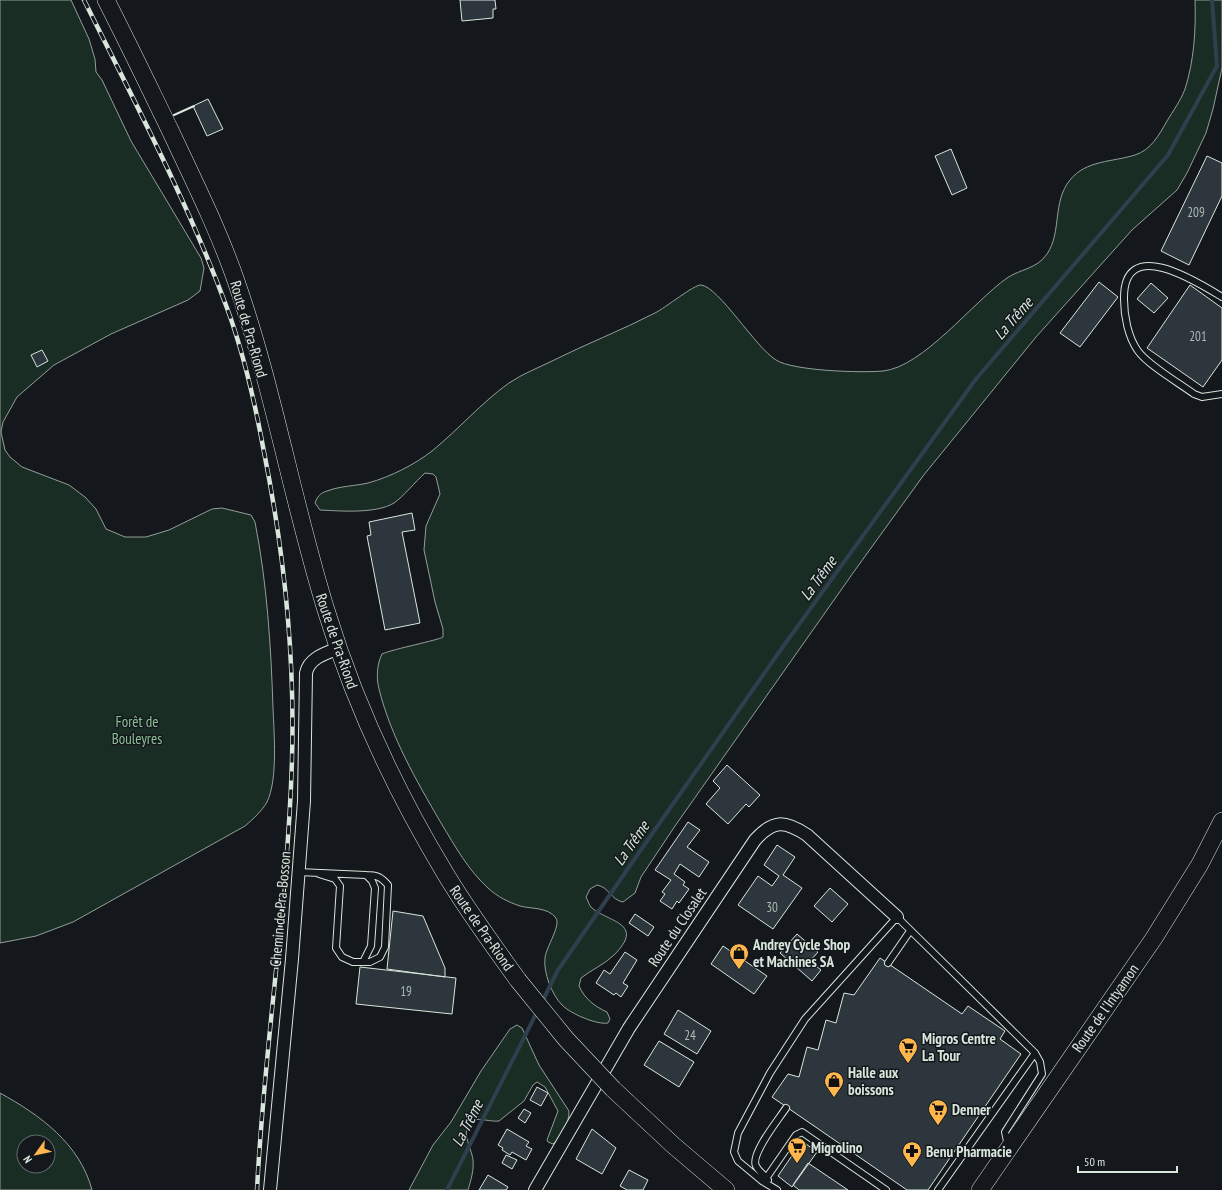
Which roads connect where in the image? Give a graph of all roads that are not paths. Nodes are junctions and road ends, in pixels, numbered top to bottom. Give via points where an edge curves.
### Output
1 (106, 0) edge
2 (1222, 297) edge
3 (1222, 394) edge
4 (339, 648) junction
5 (1222, 821) edge
6 (298, 872) junction
7 (319, 874) junction
8 (366, 875) junction
9 (897, 917) junction
10 (910, 930) junction
11 (363, 962) junction
12 (888, 963) dead end
13 (1035, 1053) junction
14 (786, 1108) dead end
15 (1009, 1150) junction
16 (767, 1177) junction
17 (775, 1188) edge
18 (270, 1190) edge
19 (535, 1190) edge
20 (726, 1190) edge
21 (886, 1190) edge
22 (938, 1190) edge
23 (980, 1190) edge

1 - 4 main road, Route de Pra-Riond via 196,184 235,278 257,351 314,570
2 - 3 lane via 1176,272 1156,266 1136,269 1126,280 1124,290 1128,326 1138,352 1194,394 1202,397
4 - 6 street, Chemin de Pra-Bosson via 313,661 306,673 304,801
4 - 20 main road, Route de Pra-Riond, bridge via 371,732 406,804 462,901 518,980 566,1039 613,1090
5 - 15 main road, Route de l'Intyamon via 1200,864 1154,938
6 - 7 lane
6 - 18 street, Chemin de Pra-Bosson
7 - 8 lane
7 - 11 lane via 335,880 340,886 336,948 342,957 353,962
8 - 11 lane via 375,888 371,946
8 - 11 lane via 382,878 388,885 384,947 380,957
9 - 10 lane
9 - 17 lane via 805,1019 770,1073 738,1133 734,1152 738,1161 762,1182
9 - 19 street, Route du Closalet via 797,828 782,823 768,827 755,840 629,1028
10 - 12 lane
10 - 13 lane
13 - 15 lane via 1042,1074 1005,1132
13 - 22 lane
14 - 16 lane via 755,1159 756,1166
15 - 23 main road, Route de l'Intyamon
16 - 17 lane
16 - 21 lane via 796,1135 802,1132

